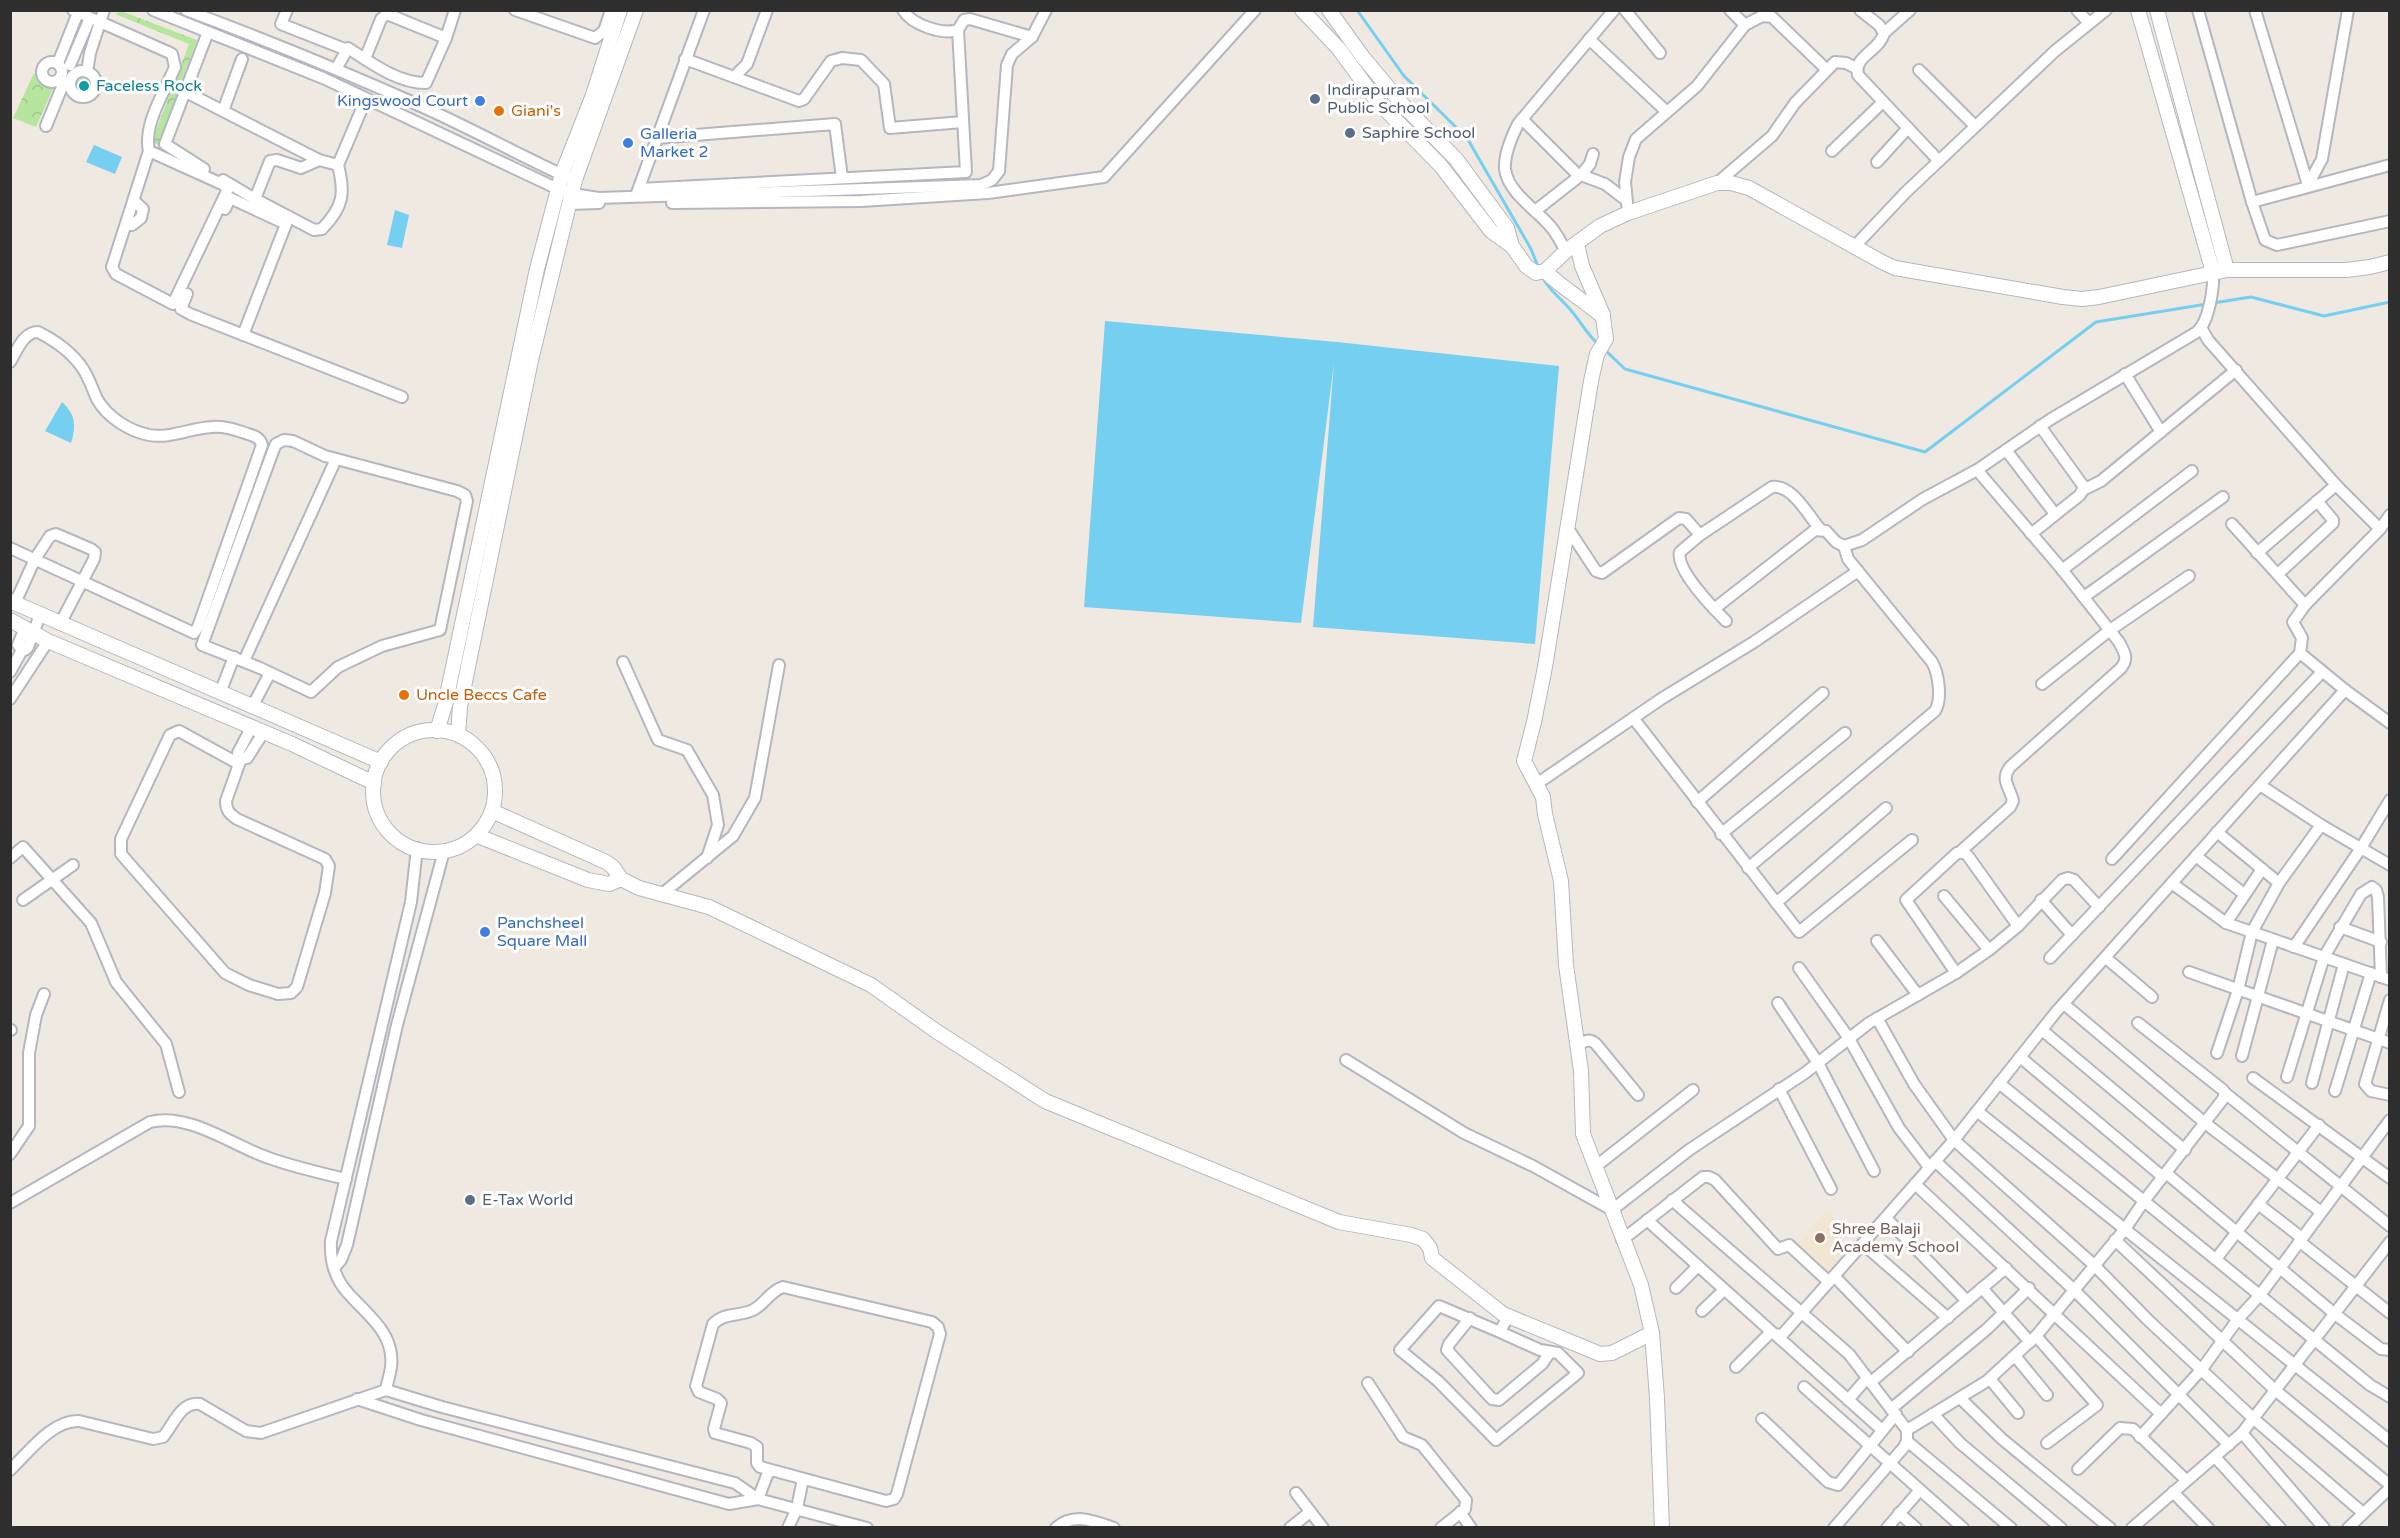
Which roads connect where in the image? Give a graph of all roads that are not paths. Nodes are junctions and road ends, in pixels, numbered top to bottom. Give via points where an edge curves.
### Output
1 (104, 10) edge
2 (153, 10) edge
3 (186, 10) edge
4 (287, 10) edge
5 (455, 10) edge
6 (611, 10) edge
7 (621, 10) edge
8 (636, 10) edge
9 (704, 10) edge
10 (766, 10) edge
11 (903, 10) edge
12 (1046, 10) edge
13 (1255, 10) edge
14 (1302, 10) edge
15 (1329, 10) edge
16 (1614, 10) edge
17 (1625, 10) edge
18 (1730, 10) edge
19 (1860, 10) edge
20 (1910, 10) edge
21 (2077, 10) edge
22 (2106, 10) edge
23 (2138, 10) edge
24 (2157, 10) edge
25 (2198, 10) edge
26 (2255, 10) edge
27 (2348, 10) edge
28 (77, 11) edge
29 (520, 11) edge
30 (198, 13) edge
31 (95, 20) junction
32 (2089, 24) junction
33 (1745, 25) junction
34 (958, 30) junction
35 (208, 32) junction
36 (1884, 33) junction
37 (1032, 37) junction
38 (446, 38) junction
39 (1589, 39) junction
40 (347, 50) junction
41 (1660, 53) dead end
42 (242, 58) dead end
43 (365, 58) junction
44 (685, 59) junction
45 (58, 63) junction
46 (70, 65) dead end
47 (1856, 68) junction
48 (336, 69) junction
49 (1826, 69) junction
50 (1919, 70) dead end
51 (87, 72) junction
52 (734, 77) junction
53 (64, 82) junction
54 (184, 91) junction
55 (366, 99) junction
56 (1883, 102) junction
57 (424, 107) junction
58 (223, 111) junction
59 (1667, 111) junction
60 (1522, 119) junction
61 (963, 122) junction
62 (418, 123) junction
63 (46, 126) dead end
64 (1975, 126) junction
65 (1908, 128) junction
66 (657, 138) junction
67 (149, 151) junction
68 (1832, 152) dead end
69 (1593, 154) dead end
70 (319, 160) junction
71 (1939, 161) junction
72 (1877, 162) dead end
73 (338, 165) junction
74 (2390, 165) edge
75 (562, 174) junction
76 (1578, 174) junction
77 (842, 178) junction
78 (575, 180) junction
79 (1717, 183) junction
80 (2308, 185) junction
81 (558, 189) junction
82 (637, 193) junction
83 (255, 199) junction
84 (571, 199) junction
85 (2252, 202) junction
86 (1627, 207) junction
87 (1535, 211) junction
88 (2390, 221) edge
89 (1512, 246) junction
90 (1856, 246) junction
91 (1571, 247) junction
92 (2390, 262) edge
93 (1540, 272) junction
94 (2218, 276) junction
95 (1603, 316) junction
96 (2204, 324) junction
97 (243, 335) junction
98 (10, 362) edge
99 (2236, 370) junction
100 (2125, 374) junction
101 (402, 398) dead end
102 (2040, 426) junction
103 (2161, 432) junction
104 (2006, 450) junction
105 (336, 459) junction
106 (1977, 470) junction
107 (2192, 471) dead end
108 (2336, 485) junction
109 (2083, 490) junction
110 (2223, 497) dead end
111 (2317, 501) junction
112 (2055, 514) junction
113 (2390, 515) edge
114 (2232, 524) dead end
115 (482, 525) junction
116 (1567, 527) junction
117 (1820, 529) junction
118 (2384, 529) edge
119 (497, 530) junction
120 (1700, 534) junction
121 (2031, 534) junction
122 (1844, 546) junction
123 (10, 548) edge
124 (457, 550) junction
125 (2257, 553) junction
126 (476, 554) junction
127 (35, 559) junction
128 (2062, 570) junction
129 (1858, 571) junction
130 (2278, 574) junction
131 (2189, 576) dead end
132 (81, 581) junction
133 (2084, 597) junction
134 (13, 602) edge
135 (2305, 605) junction
136 (1714, 609) junction
137 (40, 615) junction
138 (10, 620) edge
139 (1726, 621) dead end
140 (60, 624) junction
141 (29, 630) junction
142 (2110, 630) junction
143 (48, 641) junction
144 (2300, 653) junction
145 (239, 659) junction
146 (623, 662) dead end
147 (779, 665) dead end
148 (10, 672) edge
149 (2322, 672) junction
150 (270, 673) junction
151 (2042, 684) dead end
152 (2345, 690) junction
153 (220, 693) junction
154 (1823, 693) dead end
155 (10, 699) edge
156 (252, 707) junction
157 (1634, 719) junction
158 (2390, 723) edge
159 (257, 731) junction
160 (437, 731) junction
161 (1845, 733) dead end
162 (458, 735) junction
163 (240, 761) junction
164 (381, 762) junction
165 (374, 783) junction
166 (1538, 783) junction
167 (2260, 785) junction
168 (2390, 800) edge
169 (1697, 802) junction
170 (1886, 808) dead end
171 (492, 811) junction
172 (2321, 825) junction
173 (2217, 832) junction
174 (1721, 834) junction
175 (478, 836) junction
176 (1912, 840) dead end
177 (417, 848) junction
178 (2361, 848) junction
179 (444, 851) junction
180 (1960, 852) junction
181 (2196, 856) junction
182 (10, 858) edge
183 (707, 858) junction
184 (2112, 859) dead end
185 (73, 865) dead end
186 (2390, 865) edge
187 (1748, 868) junction
188 (2262, 869) junction
189 (52, 879) junction
190 (621, 879) junction
191 (2279, 883) junction
192 (2173, 884) junction
193 (662, 894) junction
194 (2244, 894) junction
195 (1944, 896) dead end
196 (22, 900) dead end
197 (2041, 900) junction
198 (411, 902) junction
199 (1776, 903) junction
200 (428, 907) junction
201 (2099, 907) junction
202 (2226, 923) junction
203 (2018, 926) junction
204 (2340, 927) junction
205 (2252, 932) junction
206 (2072, 935) junction
207 (2273, 940) junction
208 (1877, 941) dead end
209 (2381, 942) junction
210 (2294, 947) junction
211 (1989, 950) junction
212 (2324, 957) junction
213 (2050, 958) dead end
214 (2106, 958) junction
215 (2344, 964) junction
216 (1799, 968) dead end
217 (2189, 972) dead end
218 (1956, 973) junction
219 (2380, 976) edge
220 (2238, 990) junction
221 (44, 994) dead end
222 (1918, 995) junction
223 (2258, 997) junction
224 (2152, 998) dead end
225 (2390, 1000) edge
226 (1778, 1003) dead end
227 (2064, 1004) junction
228 (2307, 1015) junction
229 (1877, 1018) junction
230 (2328, 1022) junction
231 (2138, 1023) dead end
232 (2042, 1030) junction
233 (2353, 1030) junction
234 (1848, 1037) junction
235 (2378, 1039) junction
236 (2390, 1043) edge
237 (1578, 1045) junction
238 (2217, 1053) dead end
239 (2242, 1056) dead end
240 (2020, 1057) junction
241 (1346, 1060) dead end
242 (1818, 1063) junction
243 (2287, 1077) dead end
244 (2253, 1078) dead end
245 (1999, 1083) junction
246 (2312, 1083) dead end
247 (1693, 1089) dead end
248 (1779, 1089) junction
249 (2335, 1091) dead end
250 (179, 1092) dead end
251 (2224, 1093) junction
252 (1638, 1095) dead end
253 (2390, 1095) edge
254 (1977, 1111) junction
255 (2390, 1120) edge
256 (2205, 1123) junction
257 (2319, 1125) junction
258 (1954, 1140) junction
259 (2185, 1150) junction
260 (2298, 1152) junction
261 (10, 1154) edge
262 (2361, 1156) junction
263 (1932, 1164) junction
264 (349, 1166) junction
265 (1595, 1167) junction
266 (363, 1170) junction
267 (1874, 1171) dead end
268 (2165, 1175) junction
269 (2390, 1178) edge
270 (346, 1179) junction
271 (2277, 1179) junction
272 (1915, 1184) junction
273 (2340, 1186) junction
274 (1832, 1189) dead end
275 (1672, 1200) junction
276 (2144, 1201) junction
277 (10, 1203) edge
278 (2258, 1204) junction
279 (1612, 1210) junction
280 (2321, 1212) junction
281 (1886, 1218) junction
282 (1647, 1220) junction
283 (2390, 1226) edge
284 (2125, 1228) junction
285 (2237, 1232) junction
286 (1622, 1239) junction
287 (2300, 1239) junction
288 (2115, 1240) junction
289 (2390, 1242) edge
290 (1863, 1244) junction
291 (2216, 1259) junction
292 (2094, 1265) junction
293 (1698, 1266) junction
294 (334, 1268) junction
295 (2006, 1268) junction
296 (2279, 1268) junction
297 (1831, 1279) junction
298 (2356, 1286) junction
299 (1676, 1288) dead end
300 (1982, 1288) junction
301 (2029, 1288) junction
302 (2073, 1289) junction
303 (1724, 1290) junction
304 (2260, 1295) junction
305 (1968, 1301) junction
306 (1702, 1311) dead end
307 (1802, 1312) junction
308 (2004, 1313) junction
309 (2055, 1313) junction
310 (2390, 1313) edge
311 (2335, 1314) junction
312 (1508, 1316) junction
313 (1470, 1318) junction
314 (1948, 1318) junction
315 (2238, 1319) junction
316 (1500, 1332) junction
317 (1652, 1332) junction
318 (1774, 1334) junction
319 (2033, 1339) junction
320 (2314, 1339) junction
321 (2222, 1341) junction
322 (2390, 1350) edge
323 (1551, 1352) junction
324 (1908, 1352) junction
325 (2015, 1356) junction
326 (2294, 1364) junction
327 (1736, 1367) dead end
328 (2202, 1369) junction
329 (1990, 1378) junction
330 (1869, 1380) junction
331 (1368, 1383) dead end
332 (1804, 1387) dead end
333 (386, 1390) junction
334 (2275, 1390) junction
335 (2048, 1395) dead end
336 (2179, 1395) junction
337 (2390, 1397) edge
338 (1960, 1398) junction
339 (357, 1399) junction
340 (1848, 1400) junction
341 (1894, 1411) junction
342 (2019, 1413) dead end
343 (1933, 1414) junction
344 (2161, 1414) junction
345 (1762, 1419) dead end
346 (2254, 1419) junction
347 (1882, 1430) junction
348 (2242, 1433) junction
349 (1907, 1436) junction
350 (2140, 1437) junction
351 (2390, 1441) edge
352 (2047, 1443) dead end
353 (2229, 1445) junction
354 (1870, 1446) junction
355 (2215, 1457) junction
356 (1890, 1463) junction
357 (2078, 1469) dead end
358 (10, 1470) edge
359 (769, 1470) junction
360 (803, 1479) junction
361 (2186, 1480) junction
362 (2390, 1486) edge
363 (1920, 1490) junction
364 (2173, 1492) junction
365 (1296, 1493) dead end
366 (758, 1499) junction
367 (797, 1508) junction
368 (1310, 1512) junction
369 (1460, 1512) junction
370 (1899, 1513) junction
371 (2363, 1513) junction
372 (788, 1527) edge
373 (869, 1527) edge
374 (1056, 1527) edge
375 (1114, 1527) edge
376 (1290, 1527) edge
377 (1323, 1527) edge
378 (1441, 1527) edge
379 (1471, 1527) edge
380 (1662, 1527) edge
381 (1834, 1527) edge
382 (1887, 1527) edge
383 (1916, 1527) edge
384 (1963, 1527) edge
385 (2011, 1527) edge
386 (2061, 1527) edge
387 (2110, 1527) edge
388 (2132, 1527) edge
389 (2208, 1527) edge
390 (2280, 1527) edge
391 (2324, 1527) edge
392 (2348, 1527) edge

1 - 31 street
2 - 35 street
3 - 30 street
4 - 40 street via 281,24
5 - 38 street
6 - 29 street via 604,32 595,38
7 - 75 street
8 - 78 street
9 - 44 street
10 - 52 street via 747,64
11 - 34 street via 911,20 924,25
12 - 37 street
13 - 84 street via 1104,177 988,194 861,201
14 - 89 street via 1339,49 1377,101 1441,166 1491,231
15 - 89 street via 1402,104 1456,159 1507,228
16 - 39 street
17 - 41 street
18 - 33 street
19 - 36 street
20 - 36 street
21 - 32 street
22 - 32 street
23 - 94 street
24 - 94 street
25 - 85 street
26 - 80 street
27 - 80 street via 2322,159
28 - 31 street
28 - 45 street
30 - 48 street
31 - 46 street
31 - 51 street
31 - 67 street via 168,52 175,59 147,140
32 - 64 street
33 - 49 street via 1762,16 1772,17
33 - 59 street via 1703,79
34 - 37 street via 964,20 970,19
34 - 61 street
35 - 54 street
35 - 55 street
36 - 47 street
37 - 82 street via 1006,64 999,171 981,185
38 - 43 street via 387,14
38 - 43 street via 426,83 405,79
39 - 59 street
39 - 60 street
40 - 43 street
40 - 48 street
42 - 58 street
44 - 52 street
44 - 66 street
45 - 53 street
45 - 53 street via 46,64 43,73 49,81
47 - 49 street via 1840,61
47 - 56 street
48 - 57 street
49 - 79 street via 1772,136
50 - 64 street
51 - 53 street
51 - 53 street via 95,81 89,95 76,95
52 - 61 street via 799,100 804,99 831,61 854,58 866,64 884,84 890,128
53 - 63 street
54 - 58 street
54 - 83 street via 165,144
55 - 62 street
55 - 73 street
56 - 65 street
56 - 68 street
57 - 62 street
57 - 75 street
58 - 70 street
59 - 86 street via 1632,147 1625,182
60 - 76 street
60 - 87 street via 1512,137 1505,166 1514,189
61 - 77 street via 966,172
62 - 81 street
64 - 71 street
65 - 71 street
65 - 72 street
66 - 77 street via 835,124
66 - 82 street
67 - 67 street via 226,186 227,191 173,304 112,271
69 - 76 street via 1590,164
70 - 73 street
70 - 83 street via 301,168 270,161
71 - 90 street
73 - 83 street via 344,189 342,198 322,228 314,230
74 - 80 street
75 - 78 street
75 - 81 street
76 - 86 street via 1605,184
76 - 87 street
77 - 82 street
78 - 84 street
79 - 86 street
79 - 90 street via 1749,188
80 - 85 street
81 - 84 street
81 - 115 street
82 - 84 street
84 - 119 street via 531,360
85 - 88 street via 2262,236 2277,245
86 - 91 street
87 - 91 street
89 - 93 street via 1526,266
90 - 94 street via 1882,262 1910,271 2082,299
91 - 93 street
91 - 95 street
92 - 94 street via 2346,270
93 - 95 street
94 - 96 street
95 - 116 street via 1606,335 1600,349
96 - 99 street via 2208,340
96 - 100 street
97 - 97 street via 181,309 230,198 286,224
97 - 101 street
98 - 132 street via 26,335 38,332 72,355 106,411 136,431 171,436 222,427 260,440 261,452 194,633
99 - 103 street
99 - 108 street
100 - 102 street
100 - 103 street
102 - 104 street
102 - 109 street via 2083,483
103 - 109 street via 2101,481
104 - 106 street
104 - 112 street
105 - 124 street via 465,495 466,509
105 - 145 street
105 - 145 street via 284,440 276,444 202,645
106 - 121 street
106 - 122 street via 1923,499 1862,540
107 - 128 street
108 - 111 street
108 - 118 street
109 - 112 street
110 - 133 street
111 - 125 street
111 - 130 street via 2333,523
112 - 121 street
113 - 118 street
114 - 125 street
115 - 119 street
115 - 126 street
116 - 120 street via 1596,571 1602,573 1679,518 1686,519
116 - 166 street via 1538,705 1524,761
117 - 120 street via 1787,489 1778,486
117 - 122 street
117 - 136 street
118 - 135 street
119 - 162 street via 460,707
120 - 136 street via 1680,552 1679,559
121 - 128 street
122 - 129 street
123 - 127 street
124 - 126 street
124 - 150 street via 440,630 401,640 356,659 338,668 311,692
125 - 130 street
126 - 160 street via 446,705
127 - 132 street
127 - 132 street via 52,534 91,549 95,555
127 - 134 street
128 - 133 street
129 - 157 street
129 - 187 street via 1936,668 1939,705
130 - 135 street
131 - 142 street
132 - 140 street
133 - 142 street
134 - 137 street
135 - 144 street via 2293,622 2302,638
136 - 139 street
137 - 140 street
137 - 141 street
138 - 141 street
140 - 153 street
141 - 143 street
141 - 148 street via 27,649 22,650
142 - 151 street
142 - 180 street via 2126,655 2126,662 2010,767 2004,780 2013,801 2010,807
143 - 155 street
143 - 159 street
144 - 149 street
144 - 184 street
145 - 150 street
145 - 153 street
146 - 183 street via 658,740 687,750 713,795 718,825
147 - 183 street via 755,798 733,836
149 - 152 street
149 - 201 street
150 - 156 street
152 - 158 street
152 - 167 street
153 - 156 street
154 - 169 street
156 - 164 street
157 - 166 street
157 - 169 street
159 - 163 street via 247,758
159 - 165 street
160 - 162 street
160 - 164 street via 418,733 400,741
161 - 174 street
162 - 171 street via 482,753 489,765 495,794
163 - 163 street via 226,801 230,813 325,859 329,866 325,893 297,987 285,995 249,985 225,973 120,850 174,732 182,732
164 - 165 street
165 - 177 street via 376,811 382,824 403,844
166 - 237 street via 1561,881 1566,965
167 - 172 street
167 - 173 street
168 - 178 street
169 - 174 street
170 - 199 street
171 - 175 street
171 - 190 street via 606,862
172 - 178 street
172 - 191 street
173 - 181 street
173 - 188 street
174 - 187 street
175 - 179 street
175 - 190 street via 588,880 609,884
176 - 199 street via 1799,932
177 - 179 street
177 - 198 street
178 - 186 street
178 - 210 street
179 - 200 street
180 - 203 street via 1968,856
180 - 218 street via 1906,900
181 - 192 street
181 - 194 street
182 - 189 street via 24,847
183 - 193 street
185 - 189 street
187 - 199 street
188 - 191 street
188 - 194 street
189 - 196 street
189 - 250 street via 91,922 116,982 166,1044
190 - 193 street
191 - 205 street
192 - 202 street
192 - 214 street
193 - 312 street via 709,907 871,985 1045,1101 1339,1222 1423,1239 1432,1258
194 - 202 street
195 - 211 street
197 - 201 street via 2068,878
197 - 203 street
197 - 206 street
198 - 200 street
198 - 264 street
200 - 266 street
201 - 206 street
202 - 205 street
203 - 211 street
204 - 209 street
204 - 209 street via 2361,894 2372,887 2378,897
204 - 212 street
205 - 207 street
205 - 220 street
206 - 213 street
207 - 210 street
207 - 223 street
208 - 222 street
209 - 219 street
210 - 212 street
211 - 218 street
212 - 215 street
212 - 228 street
214 - 224 street
214 - 227 street
215 - 219 street
215 - 230 street
216 - 234 street
217 - 220 street
218 - 222 street
219 - 233 street
220 - 223 street
220 - 238 street
221 - 261 street via 29,1053 29,1126
222 - 229 street
223 - 228 street
223 - 239 street
225 - 235 street
226 - 242 street
227 - 232 street
227 - 256 street
228 - 230 street
228 - 243 street
229 - 234 street
229 - 258 street via 1914,1084
230 - 233 street
230 - 246 street
231 - 251 street
232 - 240 street
232 - 259 street
233 - 235 street
233 - 249 street
234 - 242 street
234 - 263 street via 1899,1128
235 - 236 street
235 - 253 street via 2364,1084 2371,1091
237 - 252 street via 1592,1040
237 - 265 street via 1583,1134
240 - 245 street
240 - 268 street
241 - 279 street via 1464,1133
242 - 248 street
242 - 267 street
244 - 257 street
245 - 254 street
245 - 276 street
247 - 265 street
248 - 274 street
248 - 279 street via 1689,1150
251 - 256 street
251 - 260 street
254 - 258 street
254 - 284 street
255 - 262 street
256 - 259 street
256 - 271 street
257 - 260 street
257 - 262 street
258 - 263 street
258 - 292 street
259 - 268 street
260 - 271 street
260 - 273 street
262 - 269 street
262 - 273 street
263 - 272 street
263 - 302 street
264 - 266 street
264 - 270 street
265 - 279 street
266 - 294 street via 347,1245
268 - 276 street
268 - 285 street
270 - 277 street via 266,1158 188,1123 159,1120
270 - 294 street via 331,1241
271 - 278 street
271 - 280 street
272 - 281 street
272 - 295 street
273 - 280 street
273 - 283 street
275 - 282 street
275 - 297 street via 1703,1177 1709,1177 1778,1249 1790,1245
275 - 307 street
276 - 284 street
276 - 291 street
278 - 285 street
278 - 287 street
279 - 286 street
280 - 287 street
281 - 290 street
281 - 305 street
282 - 286 street
282 - 293 street
284 - 288 street
284 - 315 street
285 - 291 street
285 - 296 street
286 - 317 street via 1641,1285
287 - 296 street
287 - 298 street
288 - 292 street
288 - 321 street
289 - 298 street
290 - 297 street
290 - 314 street
291 - 304 street
292 - 302 street
292 - 328 street
293 - 299 street
293 - 303 street
294 - 333 street via 347,1292 383,1330 391,1366
295 - 300 street
295 - 301 street
296 - 304 street
296 - 311 street
297 - 307 street
297 - 324 street
298 - 310 street
298 - 311 street
300 - 305 street
300 - 308 street
301 - 308 street
301 - 309 street
302 - 309 street
302 - 336 street
303 - 306 street
303 - 318 street
304 - 315 street
304 - 320 street
305 - 314 street
307 - 318 street via 1782,1335
307 - 330 street via 1849,1354
308 - 319 street
308 - 341 street
309 - 319 street
309 - 344 street
311 - 320 street
311 - 322 street via 2380,1349
312 - 316 street
312 - 317 street via 1605,1355
313 - 316 street
313 - 323 street via 1447,1350 1492,1399 1499,1400
313 - 323 street via 1439,1306 1400,1350 1438,1381 1496,1440 1578,1373 1558,1353
314 - 324 street
315 - 321 street
315 - 326 street
316 - 323 street
317 - 380 street
318 - 327 street
318 - 340 street
319 - 325 street
319 - 352 street via 2097,1405
320 - 326 street
320 - 337 street via 2370,1386
321 - 328 street
321 - 334 street
324 - 330 street
325 - 329 street
325 - 335 street
326 - 334 street
326 - 351 street
328 - 336 street
328 - 346 street
329 - 338 street
329 - 342 street
330 - 340 street
330 - 341 street
331 - 369 street via 1403,1437 1422,1445 1466,1500 1465,1509
332 - 354 street
333 - 339 street
333 - 366 street via 735,1483
334 - 346 street
334 - 362 street
336 - 344 street
336 - 353 street
338 - 343 street
338 - 387 street via 2002,1439
339 - 358 street via 261,1433 246,1431 192,1403 163,1437 153,1439 68,1420
339 - 366 street via 729,1504
340 - 347 street
341 - 347 street
341 - 349 street
343 - 349 street
343 - 386 street via 1960,1443
344 - 350 street
345 - 354 street via 1833,1485 1842,1482
346 - 348 street
346 - 371 street
347 - 354 street
348 - 353 street
348 - 391 street
349 - 356 street
349 - 385 street
350 - 357 street via 2133,1429 2120,1428
350 - 361 street
353 - 355 street
354 - 356 street
355 - 361 street
355 - 390 street
356 - 363 street
356 - 381 street
359 - 360 street
359 - 360 street via 757,1466 757,1447 715,1433 721,1403 696,1390 713,1324 720,1317 755,1309 783,1287 932,1322 938,1327 940,1334 894,1499 886,1501
359 - 366 street
360 - 367 street
361 - 364 street
362 - 371 street
363 - 370 street
363 - 384 street
364 - 388 street
364 - 389 street
365 - 368 street
366 - 367 street
367 - 372 street
367 - 373 street
368 - 376 street
368 - 377 street
369 - 378 street
369 - 379 street
370 - 382 street
370 - 383 street
371 - 392 street
374 - 375 street via 1080,1518

